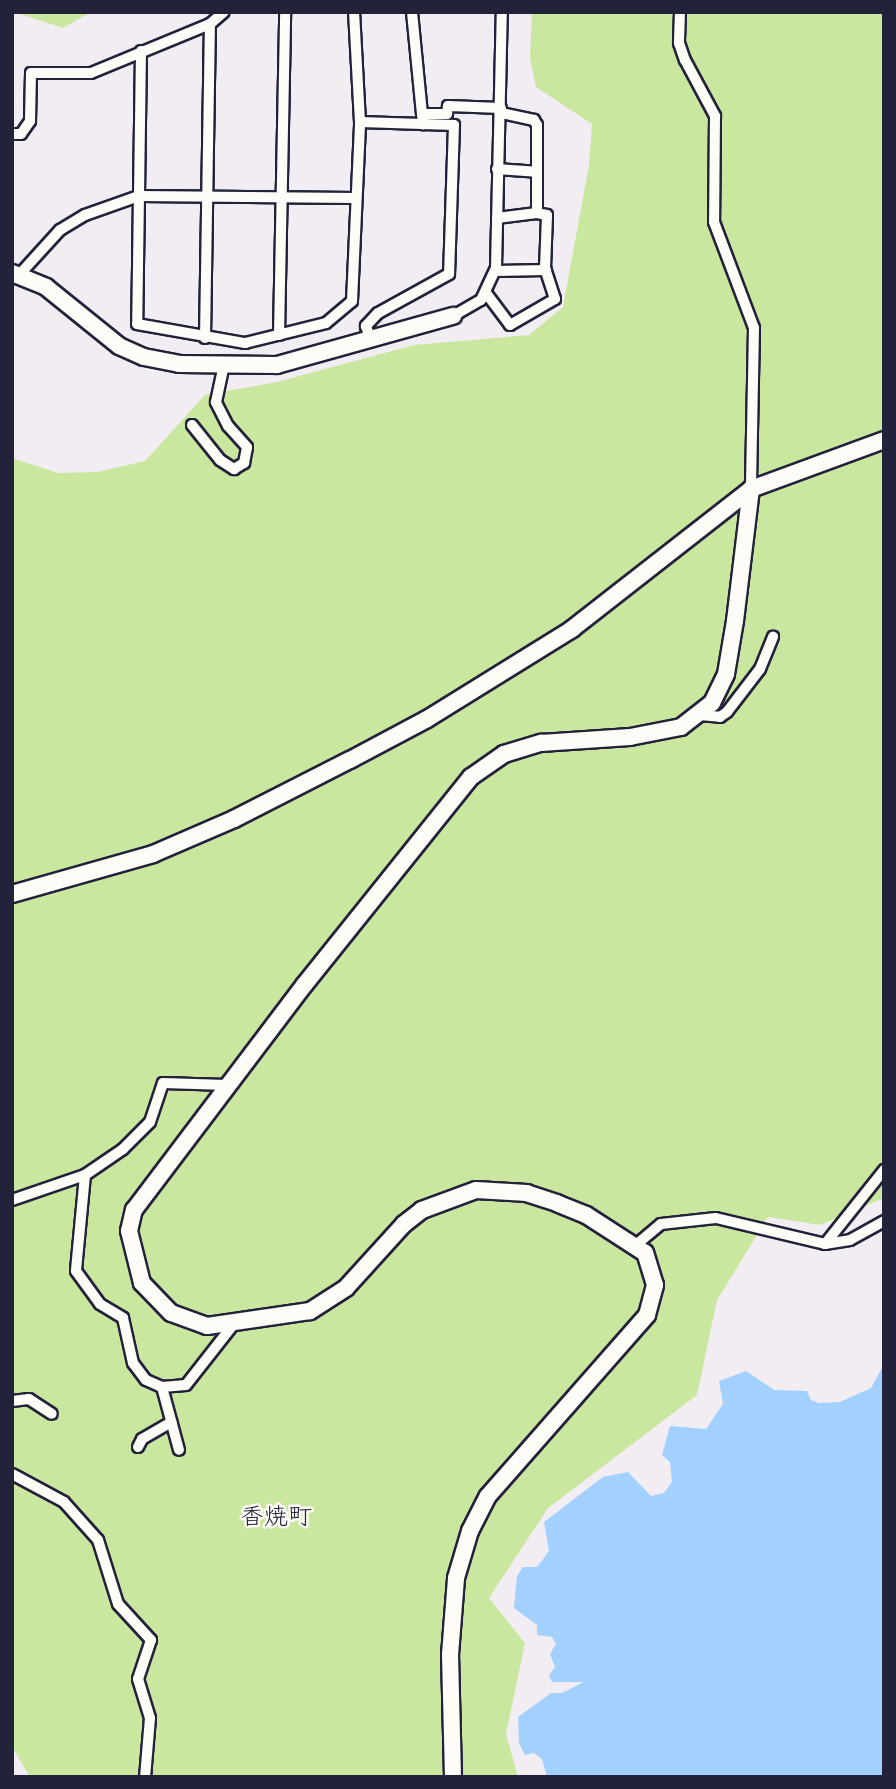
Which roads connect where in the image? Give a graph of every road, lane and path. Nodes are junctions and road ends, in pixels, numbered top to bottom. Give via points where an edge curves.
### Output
1 (223, 12) edge
2 (285, 12) edge
3 (354, 12) edge
4 (412, 12) edge
5 (502, 12) edge
6 (680, 12) edge
7 (210, 24) junction
8 (141, 51) junction
9 (500, 111) junction
10 (423, 119) junction
11 (360, 122) junction
12 (12, 134) edge
13 (497, 169) junction
14 (536, 172) junction
15 (209, 195) junction
16 (139, 196) junction
17 (280, 196) junction
18 (355, 198) junction
19 (537, 213) junction
20 (497, 218) junction
21 (546, 270) junction
22 (495, 271) junction
23 (16, 274) edge
24 (486, 293) junction
25 (453, 316) joint
26 (279, 335) junction
27 (205, 338) junction
28 (370, 338) junction
29 (224, 364) junction
30 (192, 425) dead end
31 (884, 440) edge
32 (751, 489) junction
33 (773, 637) dead end
34 (699, 716) junction
35 (12, 894) edge
36 (227, 1085) junction
37 (884, 1170) edge
38 (85, 1175) junction
39 (12, 1200) edge
40 (884, 1221) edge
41 (637, 1244) junction
42 (825, 1244) junction
43 (233, 1325) junction
44 (162, 1387) junction
45 (12, 1401) edge
46 (52, 1414) dead end
47 (172, 1422) junction
48 (138, 1447) dead end
49 (179, 1450) dead end
50 (12, 1474) edge
51 (145, 1777) edge
52 (453, 1777) edge

1 - 7 street
2 - 17 street
3 - 11 street
4 - 10 street
5 - 9 street
6 - 32 street via 679,43 715,116 714,222 754,328
7 - 8 street
7 - 15 street
8 - 12 street via 91,73 31,73 30,121 22,134
8 - 16 street
9 - 10 street via 448,106 447,114
9 - 13 street
9 - 14 street via 534,120
10 - 11 street
10 - 28 street via 454,125 449,274 378,313 366,326
11 - 18 street
13 - 14 street
13 - 20 street
14 - 19 street
15 - 16 street
15 - 17 street
15 - 27 street
16 - 23 street via 85,215 60,230
16 - 27 street via 137,324
17 - 18 street
17 - 26 street
18 - 26 street via 352,301 334,320
19 - 20 street
19 - 21 street via 547,215
20 - 22 street
21 - 22 street
21 - 24 street via 555,299 510,325
22 - 24 street
23 - 29 street via 46,287 119,346 144,358
24 - 25 street via 471,308
25 - 28 street
26 - 27 street via 245,343
28 - 29 street via 277,365
29 - 30 street via 216,402 228,426 247,447 244,463 234,469 220,460
31 - 32 street
32 - 34 street via 726,674 712,703
32 - 35 street via 572,629 427,719 234,819 153,854
33 - 34 street via 760,669 727,712 720,717
34 - 36 street via 657,733 541,743 486,765 471,777
36 - 38 street via 163,1083 143,1130
36 - 43 street via 144,1192 130,1231 134,1265 156,1301 192,1324
37 - 42 street
38 - 39 street
38 - 44 street via 76,1270 100,1304 127,1325 133,1363 146,1380
40 - 42 street via 850,1240
41 - 42 street via 661,1224 716,1218
41 - 43 street via 586,1215 537,1196 476,1190 422,1210 346,1288 310,1311
41 - 52 street via 645,1253 655,1285 647,1315 488,1496 470,1531 456,1578 450,1655
43 - 44 street via 193,1381
44 - 47 street
45 - 46 street via 29,1399
47 - 48 street via 142,1439
47 - 49 street
50 - 51 street via 64,1502 99,1541 118,1604 151,1640 138,1679 150,1718

